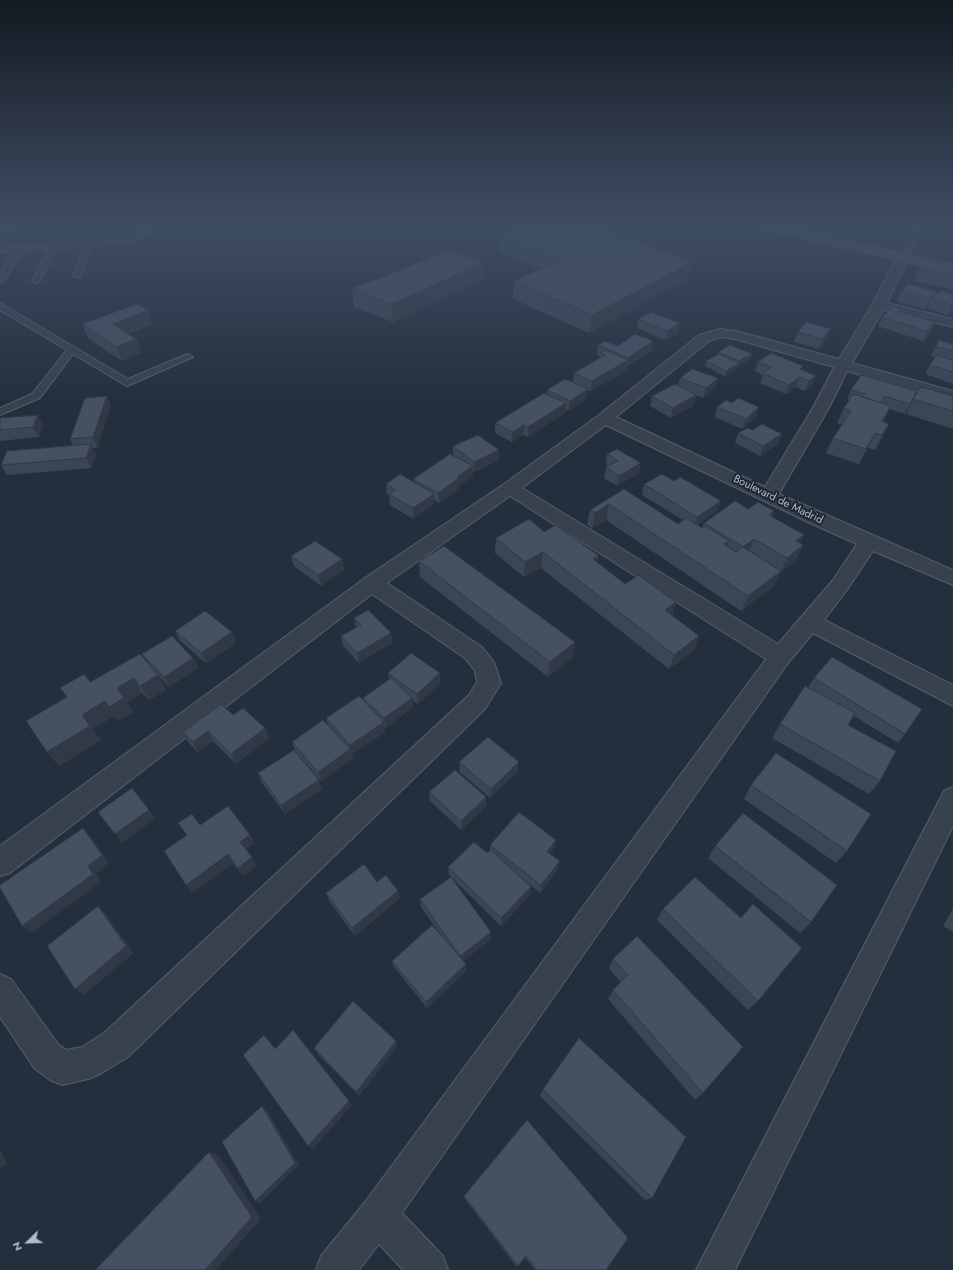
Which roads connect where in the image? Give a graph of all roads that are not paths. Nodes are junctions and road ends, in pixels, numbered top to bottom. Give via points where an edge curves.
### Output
1 (889, 285) edge
2 (0, 306) edge
3 (879, 306) junction
4 (953, 324) edge
5 (72, 350) junction
6 (188, 357) dead end
7 (843, 365) junction
8 (953, 396) edge
9 (0, 412) edge
10 (605, 418) junction
11 (510, 488) junction
12 (769, 496) junction
13 (868, 543) junction
14 (953, 578) edge
15 (372, 583) junction
16 (810, 622) junction
17 (780, 657) junction
18 (953, 696) edge
19 (953, 799) edge
20 (0, 863) edge
21 (0, 990) edge
22 (378, 1215) junction
23 (334, 1270) edge
24 (429, 1270) edge
25 (715, 1270) edge

1 - 3 street
2 - 5 lane
3 - 4 street
3 - 7 street
5 - 6 lane via 127,383
5 - 9 lane via 36,396
7 - 8 street
7 - 10 street via 736,335 714,334 700,340
7 - 12 street
10 - 11 street
10 - 12 street, Boulevard de Madrid
11 - 15 street
11 - 17 street
12 - 13 street, Boulevard de Madrid
13 - 14 street, Boulevard de Madrid
13 - 16 street
15 - 20 street
15 - 21 street via 474,652 486,668 489,683 477,702 116,1045 88,1062 62,1068 46,1056
16 - 17 street
16 - 18 street
17 - 22 street
19 - 25 street
22 - 23 street
22 - 24 street

